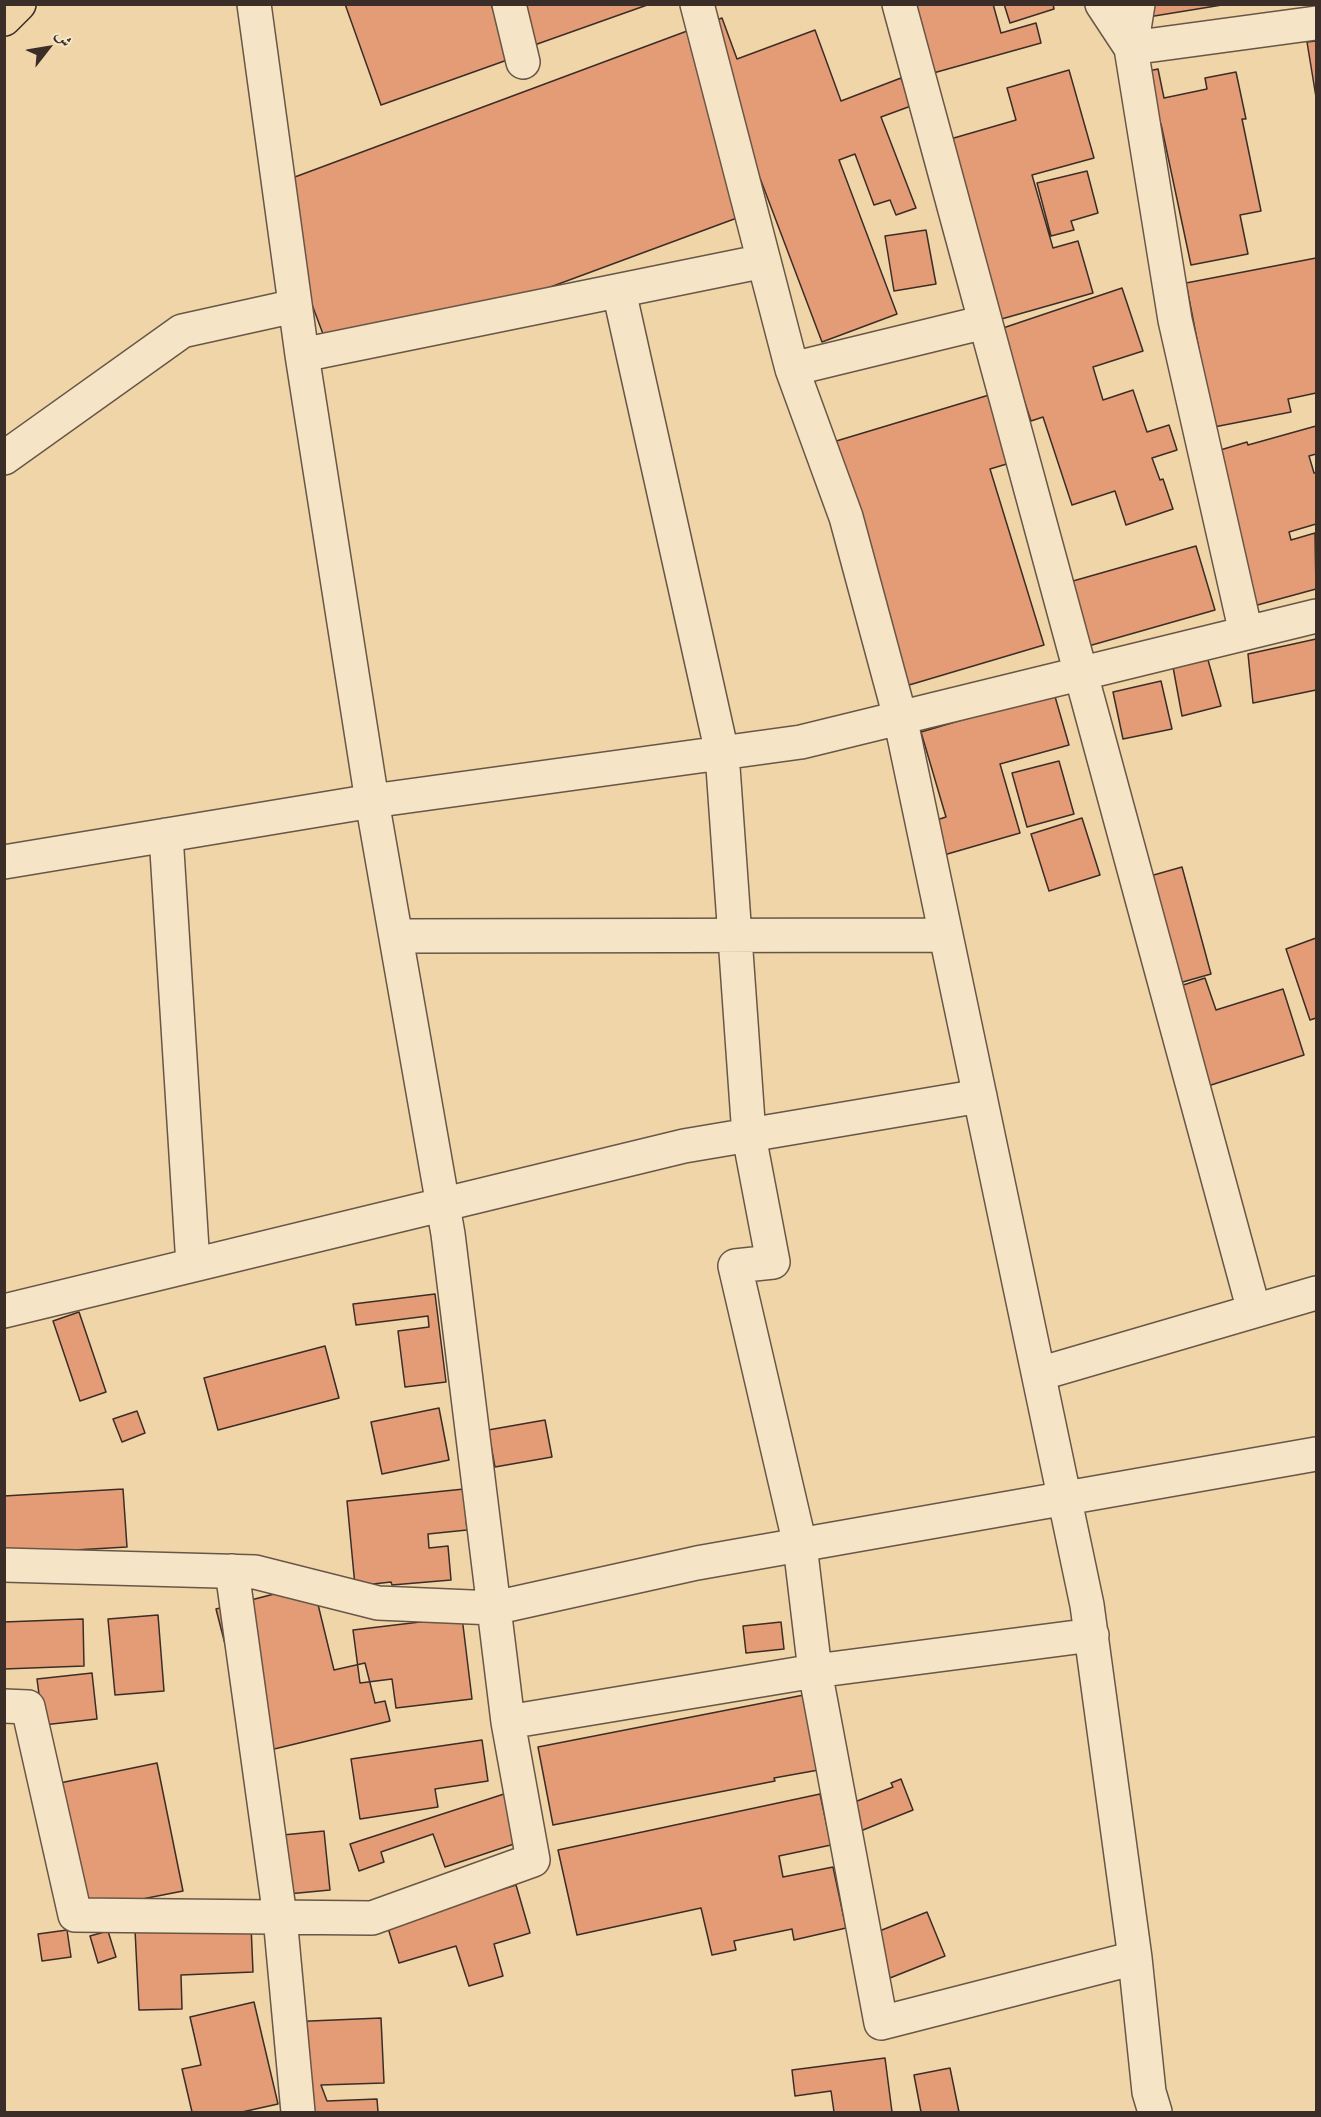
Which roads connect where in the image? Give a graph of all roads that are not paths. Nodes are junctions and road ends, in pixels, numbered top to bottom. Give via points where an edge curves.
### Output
1 (19, 4) edge
2 (254, 4) edge
3 (509, 4) edge
4 (697, 4) edge
5 (899, 4) edge
6 (1102, 4) edge
7 (1138, 4) edge
8 (4, 19) edge
9 (1317, 23) edge
10 (1131, 48) junction
11 (523, 62) dead end
12 (764, 261) junction
13 (619, 291) junction
14 (295, 306) junction
15 (985, 322) junction
16 (302, 355) junction
17 (792, 369) junction
18 (4, 458) edge
19 (1317, 616) edge
20 (1245, 633) junction
21 (1081, 673) junction
22 (900, 717) junction
23 (722, 753) junction
24 (372, 801) junction
25 (166, 835) junction
26 (4, 862) edge
27 (946, 934) junction
28 (735, 935) junction
29 (396, 936) junction
30 (980, 1096) junction
31 (749, 1136) junction
32 (443, 1204) junction
33 (193, 1265) junction
34 (1317, 1293) edge
35 (4, 1311) edge
36 (1254, 1311) junction
37 (1039, 1374) junction
38 (1317, 1454) edge
39 (1065, 1498) junction
40 (800, 1545) junction
41 (4, 1565) edge
42 (232, 1571) junction
43 (494, 1608) junction
44 (1092, 1635) junction
45 (815, 1671) junction
46 (4, 1706) edge
47 (508, 1722) junction
48 (280, 1917) junction
49 (1135, 1958) junction
50 (298, 2112) edge
51 (1155, 2112) edge

1 - 8 main road
2 - 14 street
3 - 11 street
4 - 12 street
5 - 15 street
6 - 10 street
7 - 10 street
9 - 10 street
10 - 20 street via 1175,320
12 - 13 street
12 - 17 street
13 - 16 street
13 - 23 street
14 - 16 street
14 - 18 street via 182,331
15 - 17 street
15 - 21 street
16 - 24 street
17 - 22 street via 846,517
19 - 20 street
20 - 21 street
21 - 22 street
21 - 36 street
22 - 23 street via 801,742
22 - 27 street
23 - 24 street
23 - 28 street
24 - 25 street
24 - 29 street
25 - 26 street
25 - 33 street
27 - 28 street
27 - 30 street
28 - 29 street
28 - 31 street
29 - 32 street
30 - 31 street
30 - 37 street
31 - 32 street via 684,1146
31 - 40 street via 772,1262 735,1266
32 - 33 street
32 - 43 street
33 - 35 street
34 - 36 street
36 - 37 street
37 - 39 street
38 - 39 street
39 - 40 street
39 - 44 street
40 - 43 street via 696,1563
40 - 45 street
41 - 42 street
42 - 43 street via 255,1572 378,1603
42 - 48 street
43 - 47 street
44 - 45 street
44 - 49 street
45 - 47 street
45 - 49 street via 882,2023
46 - 48 street via 28,1707 75,1915
47 - 48 street via 533,1860 372,1918
48 - 50 street
49 - 51 street via 1149,2092

